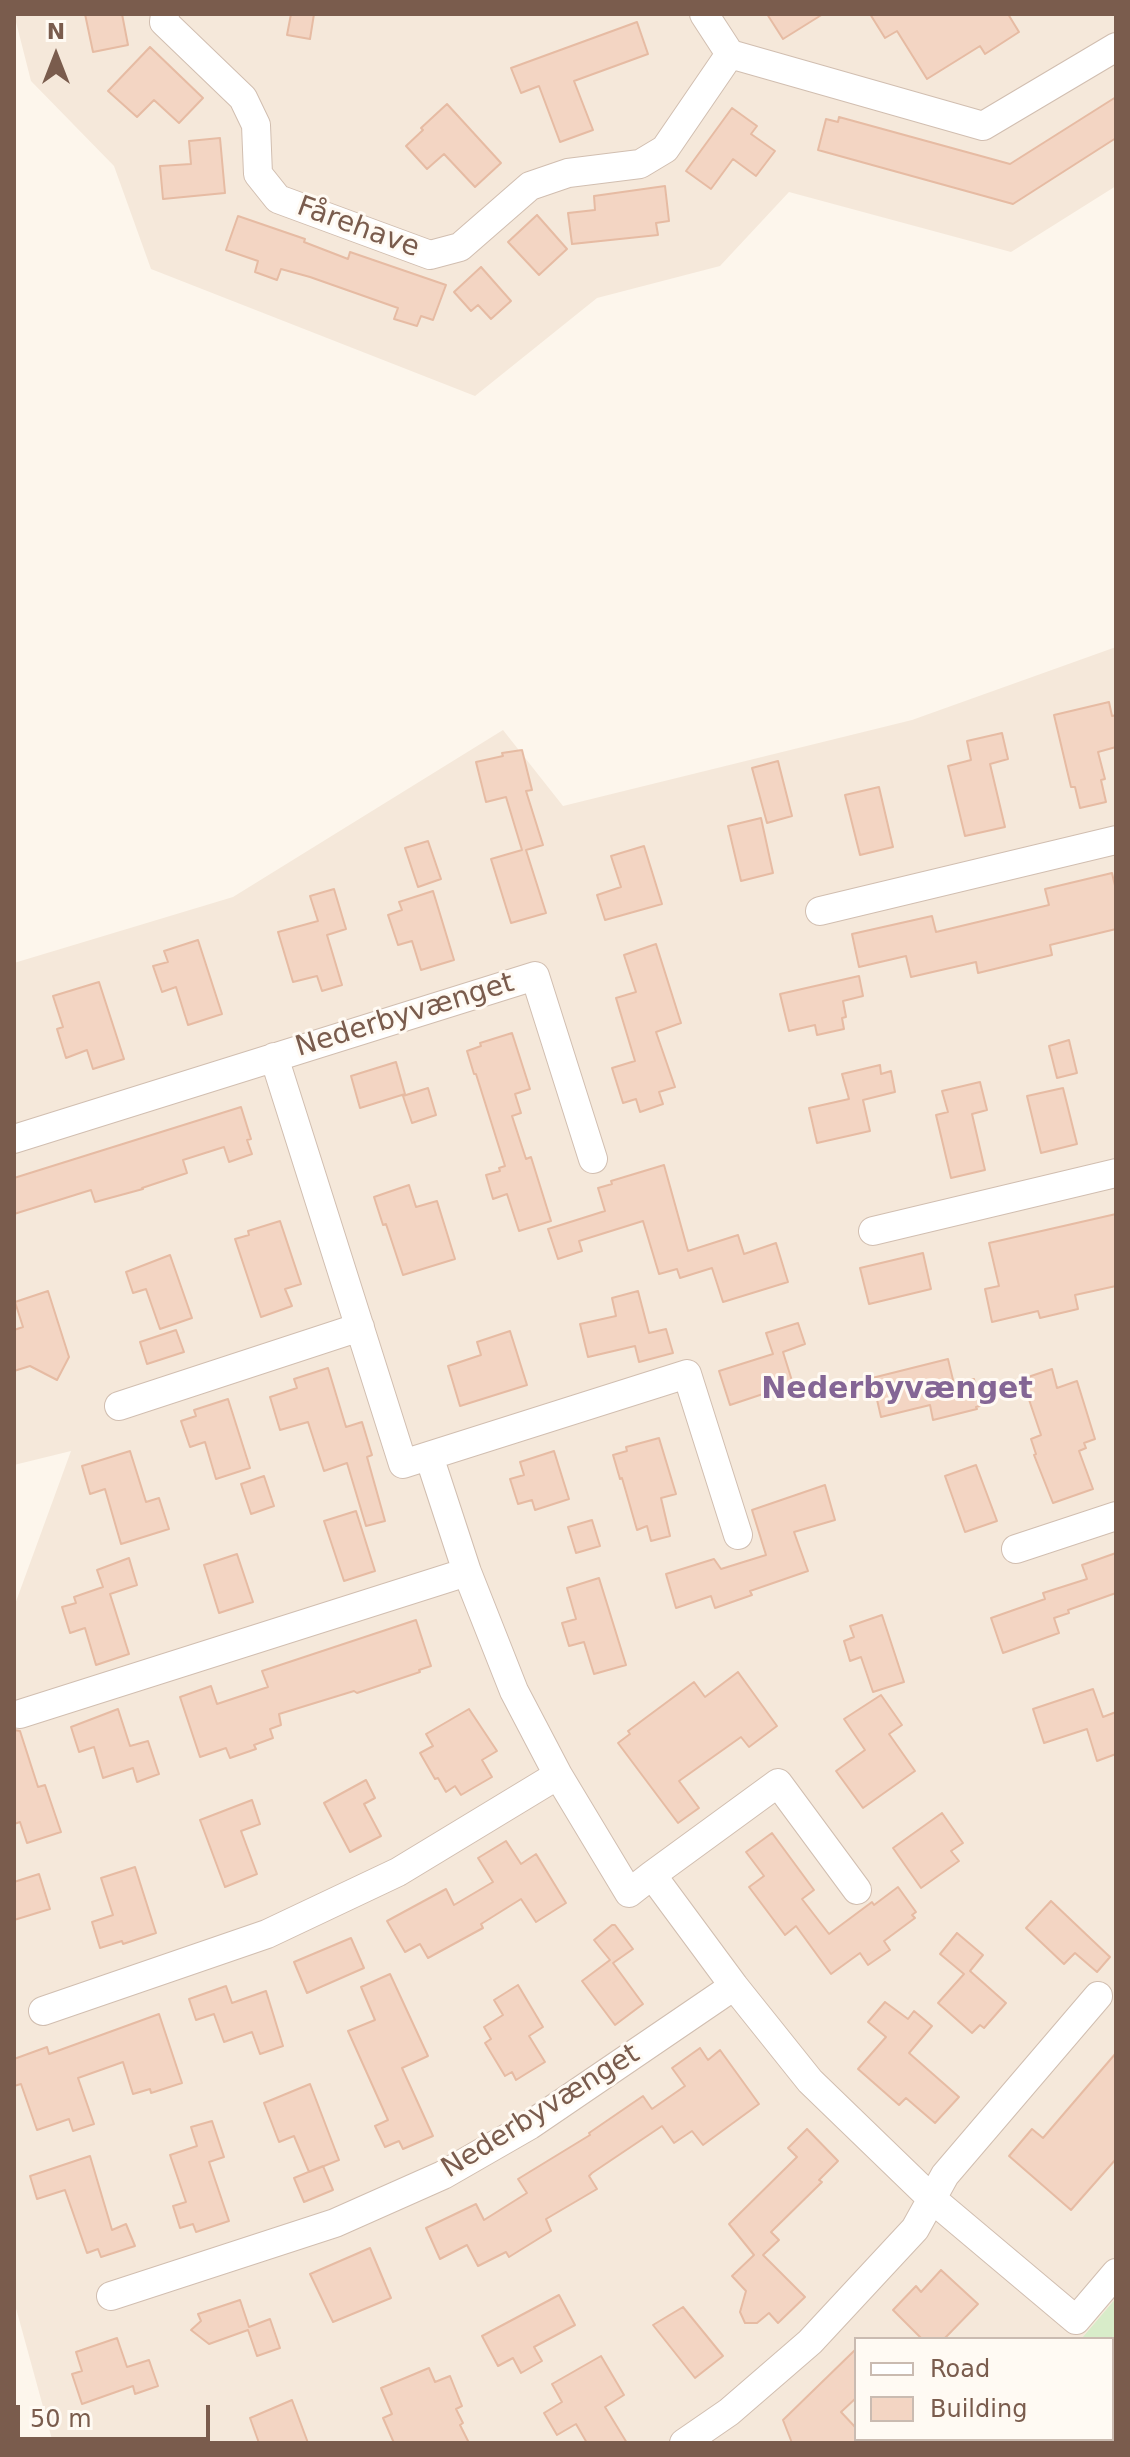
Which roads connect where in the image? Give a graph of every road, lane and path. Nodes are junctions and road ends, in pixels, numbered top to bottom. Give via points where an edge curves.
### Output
1 (165, 14) edge
2 (704, 14) edge
3 (1116, 47) edge
4 (730, 54) junction
5 (1116, 840) edge
6 (820, 911) dead end
7 (274, 1057) junction
8 (14, 1139) edge
9 (593, 1159) dead end
10 (1116, 1173) edge
11 (873, 1231) dead end
12 (360, 1327) junction
13 (119, 1406) dead end
14 (429, 1456) junction
15 (1116, 1516) edge
16 (738, 1535) dead end
17 (1016, 1549) dead end
18 (467, 1572) junction
19 (20, 1714) dead end
20 (558, 1775) junction
21 (652, 1875) junction
22 (857, 1890) dead end
23 (734, 1986) junction
24 (1098, 1996) dead end
25 (43, 2011) dead end
26 (931, 2198) junction
27 (1116, 2273) edge
28 (111, 2296) dead end
29 (684, 2443) edge

1 - 4 street, Fårehave via 164,22 243,98 256,125 258,174 278,199 430,255 460,247 530,186 568,173 640,164 665,149
2 - 4 street
3 - 4 street via 983,126
5 - 6 street
7 - 8 street, Nederbyvænget
7 - 9 street, Nederbyvænget via 535,976
7 - 12 street, Nederbyvænget
10 - 11 street
12 - 13 street
12 - 14 street, Nederbyvænget via 403,1464
14 - 16 street, Nederbyvænget via 687,1374
14 - 18 street
15 - 17 street
18 - 19 street
18 - 20 street via 514,1691
20 - 21 street via 629,1893
20 - 25 street via 398,1872 267,1934
21 - 22 street via 778,1783
21 - 23 street
23 - 26 street via 810,2081
23 - 28 street, Nederbyvænget via 530,2125 443,2175 335,2223
24 - 26 street
26 - 27 street via 1076,2320
26 - 29 street via 915,2229 810,2342

